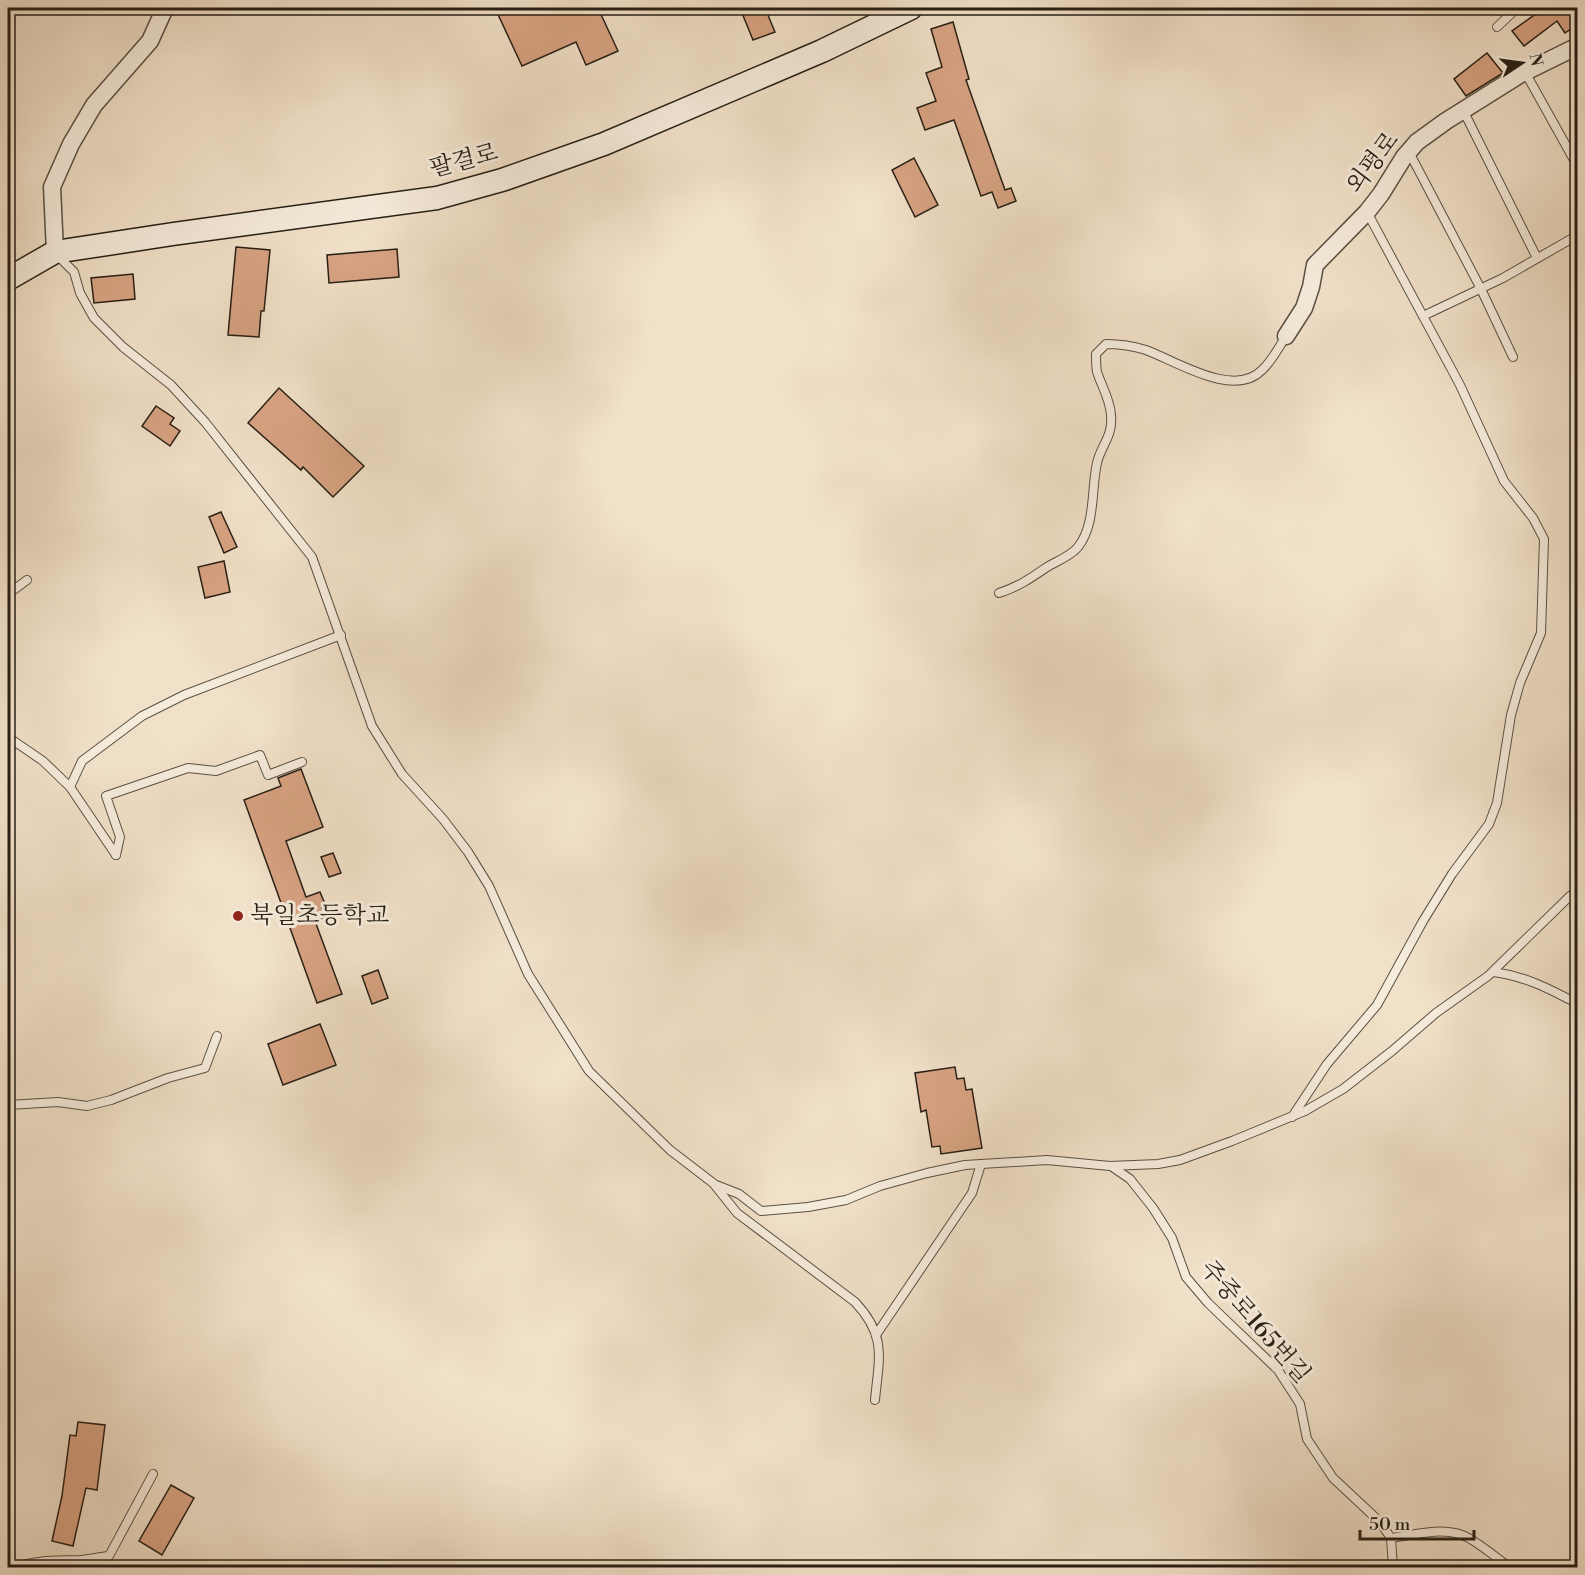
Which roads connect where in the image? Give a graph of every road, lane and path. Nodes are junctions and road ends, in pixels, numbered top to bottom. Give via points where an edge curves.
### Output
1 (165, 8) edge
2 (910, 8) edge
3 (1517, 8) edge
4 (1497, 27) dead end
5 (1573, 48) edge
6 (1578, 68) edge
7 (1525, 72) junction
8 (1463, 110) junction
9 (1409, 151) junction
10 (1578, 168) edge
11 (1367, 212) junction
12 (1578, 235) edge
13 (55, 252) junction
14 (1537, 258) junction
15 (8, 279) edge
16 (1480, 289) junction
17 (1424, 316) junction
18 (1286, 336) joint
19 (1513, 357) dead end
20 (27, 580) dead end
21 (999, 593) dead end
22 (8, 594) edge
23 (341, 635) junction
24 (8, 737) edge
25 (302, 762) dead end
26 (70, 787) junction
27 (1578, 893) edge
28 (1493, 972) junction
29 (1578, 1005) edge
30 (217, 1036) dead end
31 (8, 1105) edge
32 (1292, 1117) junction
33 (981, 1164) junction
34 (1110, 1166) junction
35 (712, 1183) junction
36 (876, 1335) junction
37 (875, 1400) dead end
38 (153, 1474) dead end
39 (1391, 1538) junction
40 (15, 1568) edge
41 (1393, 1568) edge
42 (1510, 1568) edge

1 - 13 street via 150,41 94,105 71,144 52,188
2 - 13 street, 팔결로 via 822,51 604,144 502,180 437,198
3 - 4 lane
5 - 6 lane
5 - 7 street, 외평로
7 - 8 street, 외평로
7 - 10 lane
8 - 9 street, 외평로
8 - 14 lane
9 - 11 street, 외평로
9 - 16 lane
11 - 17 lane
11 - 18 street, 외평로 via 1315,265 1304,308
12 - 14 lane
13 - 15 street, 팔결로
13 - 23 lane via 74,272 94,318 185,400 307,549
14 - 16 lane
16 - 17 lane
16 - 19 lane
17 - 32 lane via 1504,482 1533,518 1544,539 1541,633 1514,705 1497,803 1489,824 1452,874 1377,1005 1327,1064
18 - 21 lane via 1261,372 1237,381 1189,370 1123,344 1106,344 1096,354 1097,371 1112,418 1109,438 1098,456 1085,534 1077,548 1031,579
20 - 22 lane
23 - 26 lane via 183,695 142,716 82,761
23 - 35 lane via 372,726 402,774 468,852 489,886 528,974 589,1071 670,1150
24 - 26 lane via 43,761
25 - 26 lane via 268,775 260,755 216,771 188,768 106,796 120,837 116,855
27 - 28 lane via 1570,896
28 - 29 lane via 1534,981
28 - 32 lane via 1343,1089
30 - 31 lane via 205,1068 111,1100 87,1106 58,1102
32 - 34 lane via 1180,1160
33 - 34 lane via 1047,1160
33 - 35 lane via 927,1173 846,1200 761,1211 739,1194
33 - 36 lane via 972,1193
34 - 39 lane, 주중로165번길 via 1130,1179 1154,1208 1172,1238 1186,1277 1208,1304 1278,1370 1300,1404 1307,1440 1333,1478 1379,1521
35 - 36 lane via 737,1213 855,1302 869,1317
36 - 37 lane via 879,1354
38 - 40 lane via 109,1556 50,1560
39 - 41 lane
39 - 42 lane via 1435,1531 1465,1536

